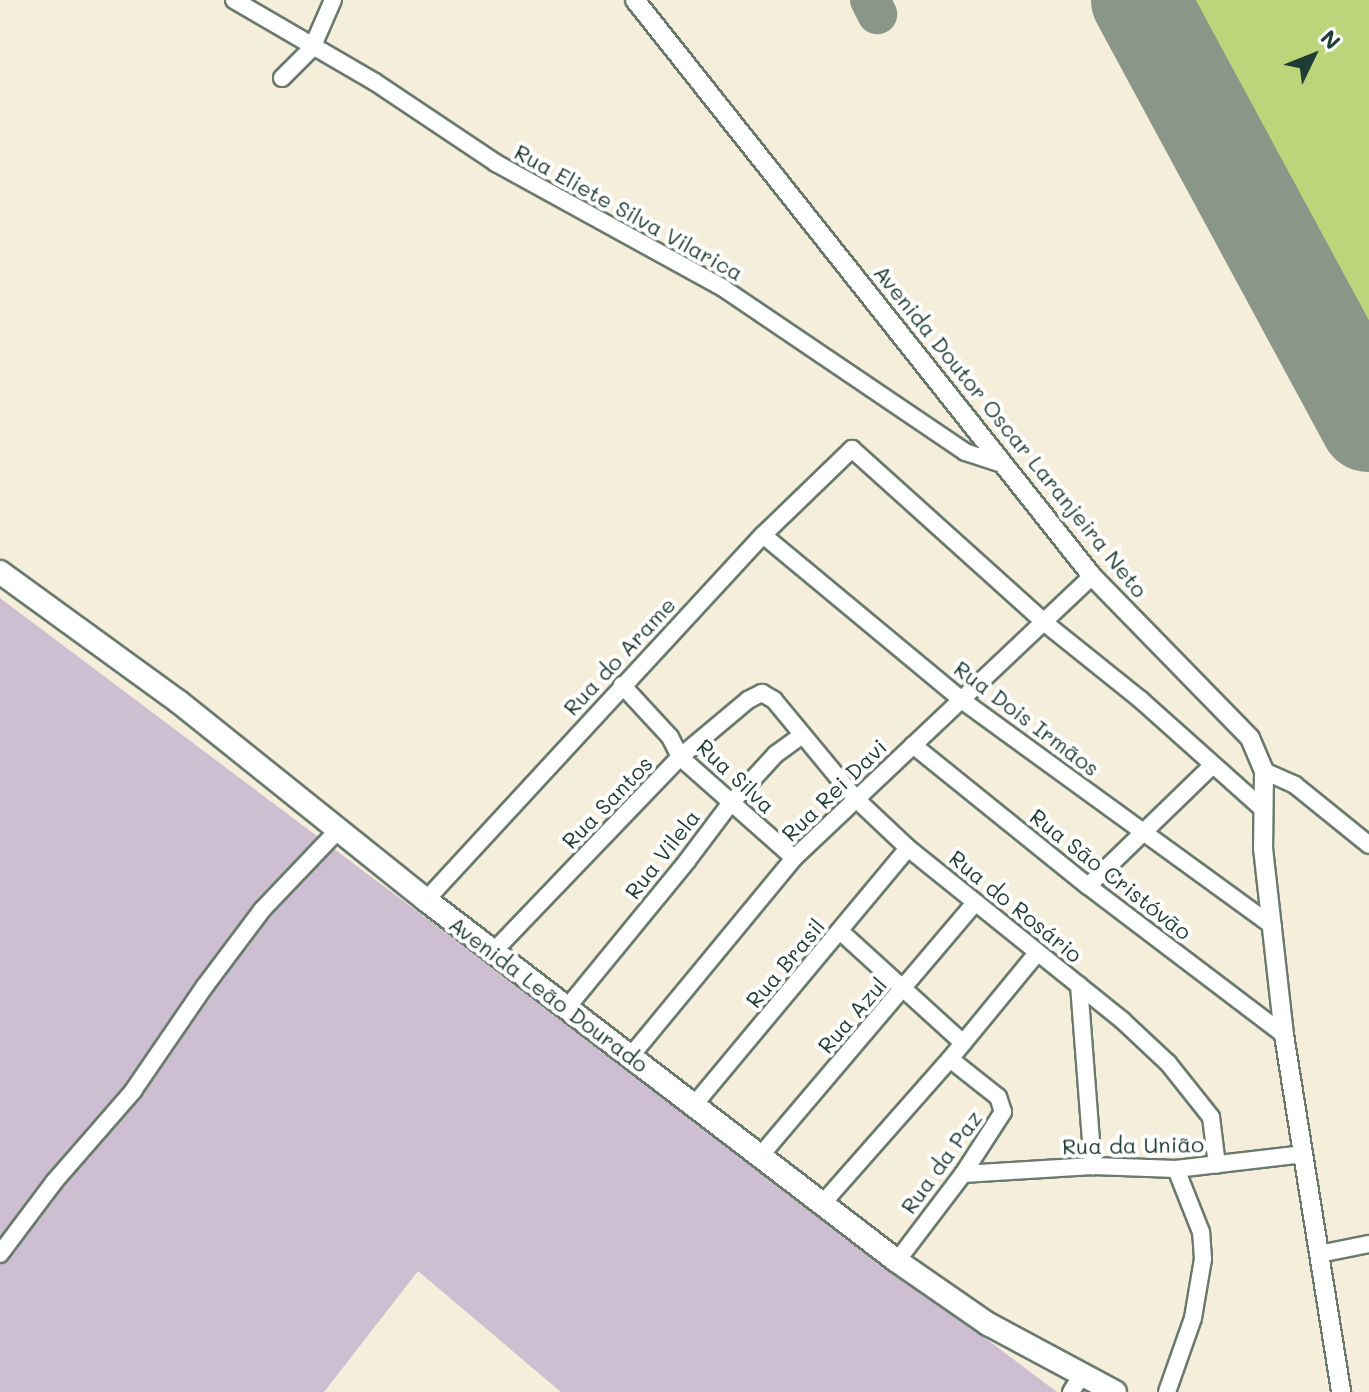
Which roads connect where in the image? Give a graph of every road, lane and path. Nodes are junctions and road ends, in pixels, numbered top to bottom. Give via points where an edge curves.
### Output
1 (263, 0) edge
2 (333, 0) edge
3 (635, 0) edge
4 (240, 3) edge
5 (312, 48) junction
6 (282, 78) dead end
7 (1001, 464) junction
8 (763, 535) junction
9 (0, 572) edge
10 (1092, 576) junction
11 (1045, 623) junction
12 (622, 685) junction
13 (762, 693) joint
14 (963, 701) junction
15 (802, 735) junction
16 (913, 745) junction
17 (680, 757) junction
18 (1212, 766) junction
19 (1264, 771) junction
20 (855, 798) junction
21 (730, 804) junction
22 (1262, 808) junction
23 (340, 828) junction
24 (1141, 831) junction
25 (1369, 845) edge
26 (908, 848) junction
27 (794, 858) junction
28 (1088, 886) junction
29 (426, 900) junction
30 (975, 903) junction
31 (1273, 926) junction
32 (841, 932) junction
33 (493, 952) junction
34 (1037, 953) junction
35 (1079, 985) junction
36 (904, 988) junction
37 (566, 1009) junction
38 (1284, 1035) junction
39 (963, 1043) junction
40 (630, 1057) junction
41 (950, 1059) junction
42 (694, 1105) junction
43 (1304, 1154) junction
44 (761, 1155) junction
45 (1217, 1165) junction
46 (1093, 1166) junction
47 (1176, 1169) junction
48 (963, 1174) junction
49 (823, 1203) junction
50 (1368, 1247) edge
51 (0, 1254) edge
52 (1319, 1254) junction
53 (897, 1261) junction
54 (1092, 1387) edge
55 (1167, 1392) edge
56 (1341, 1392) edge

1 - 4 street
2 - 5 street
3 - 7 street, Avenida Doutor Oscar Laranjeira Neto
4 - 5 street, Rua Eliete Silva Vilarica
5 - 6 street
5 - 7 street, Rua Eliete Silva Vilarica via 375,82 496,163 723,288 965,452
7 - 10 street, Avenida Doutor Oscar Laranjeira Neto
8 - 11 street, Rua do Arame via 852,449
8 - 12 street, Rua do Arame
8 - 14 street, Rua Dois Irmãos
9 - 23 main road, Avenida Leão Dourado
10 - 11 street, Rua Rei Davi
10 - 19 street, Avenida Doutor Oscar Laranjeira Neto via 1230,713 1250,738
11 - 14 street, Rua Rei Davi
11 - 18 street
12 - 17 street, Rua Silva via 670,737
12 - 29 street, Rua do Arame
13 - 15 street, Rua do Rosário
13 - 17 street, Rua Santos
14 - 16 street, Rua Rei Davi
14 - 24 street, Rua Dois Irmãos
15 - 20 street, Rua do Rosário
15 - 21 street, Rua Vilela via 776,754
16 - 20 street, Rua Rei Davi
16 - 28 street, Rua São Cristóvão
17 - 21 street, Rua Silva
17 - 33 street, Rua Santos
18 - 22 street
18 - 24 street
19 - 22 street, Avenida Doutor Oscar Laranjeira Neto
19 - 25 street via 1295,785
20 - 26 street, Rua do Rosário
20 - 27 street, Rua Rei Davi
21 - 27 street, Rua Silva
21 - 37 street, Rua Vilela
22 - 31 street, Avenida Doutor Oscar Laranjeira Neto
23 - 29 main road, Avenida Leão Dourado
23 - 51 street via 262,910 133,1091
24 - 28 street
24 - 31 street, Rua Dois Irmãos
26 - 30 street, Rua do Rosário
26 - 32 street, Rua Brasil
27 - 40 street, Rua Rei Davi
28 - 38 street, Rua São Cristóvão
29 - 33 main road, Avenida Leão Dourado
30 - 34 street, Rua do Rosário
30 - 36 street, Rua Azul
31 - 38 street, Avenida Doutor Oscar Laranjeira Neto
32 - 36 street
32 - 42 street, Rua Brasil
33 - 37 main road, Avenida Leão Dourado
34 - 35 street, Rua do Rosário
34 - 39 street
35 - 45 street, Rua do Rosário via 1168,1063 1196,1095 1211,1117
35 - 46 street
36 - 39 street
36 - 44 street, Rua Azul
37 - 40 main road, Avenida Leão Dourado
38 - 43 street, Avenida Doutor Oscar Laranjeira Neto
39 - 41 street
40 - 42 main road, Avenida Leão Dourado
41 - 48 street, Rua da Paz via 1003,1106
41 - 49 street
42 - 44 main road, Avenida Leão Dourado
43 - 45 street, Rua da União
43 - 52 street, Avenida Doutor Oscar Laranjeira Neto
44 - 49 main road, Avenida Leão Dourado
45 - 47 street, Rua da União
46 - 47 street, Rua da União
46 - 48 street, Rua da União
47 - 55 street via 1201,1232 1203,1259 1193,1318
48 - 53 street, Rua da Paz
49 - 53 main road, Avenida Leão Dourado
50 - 52 street
52 - 56 street, Avenida Doutor Oscar Laranjeira Neto
53 - 54 main road, Avenida Leão Dourado

